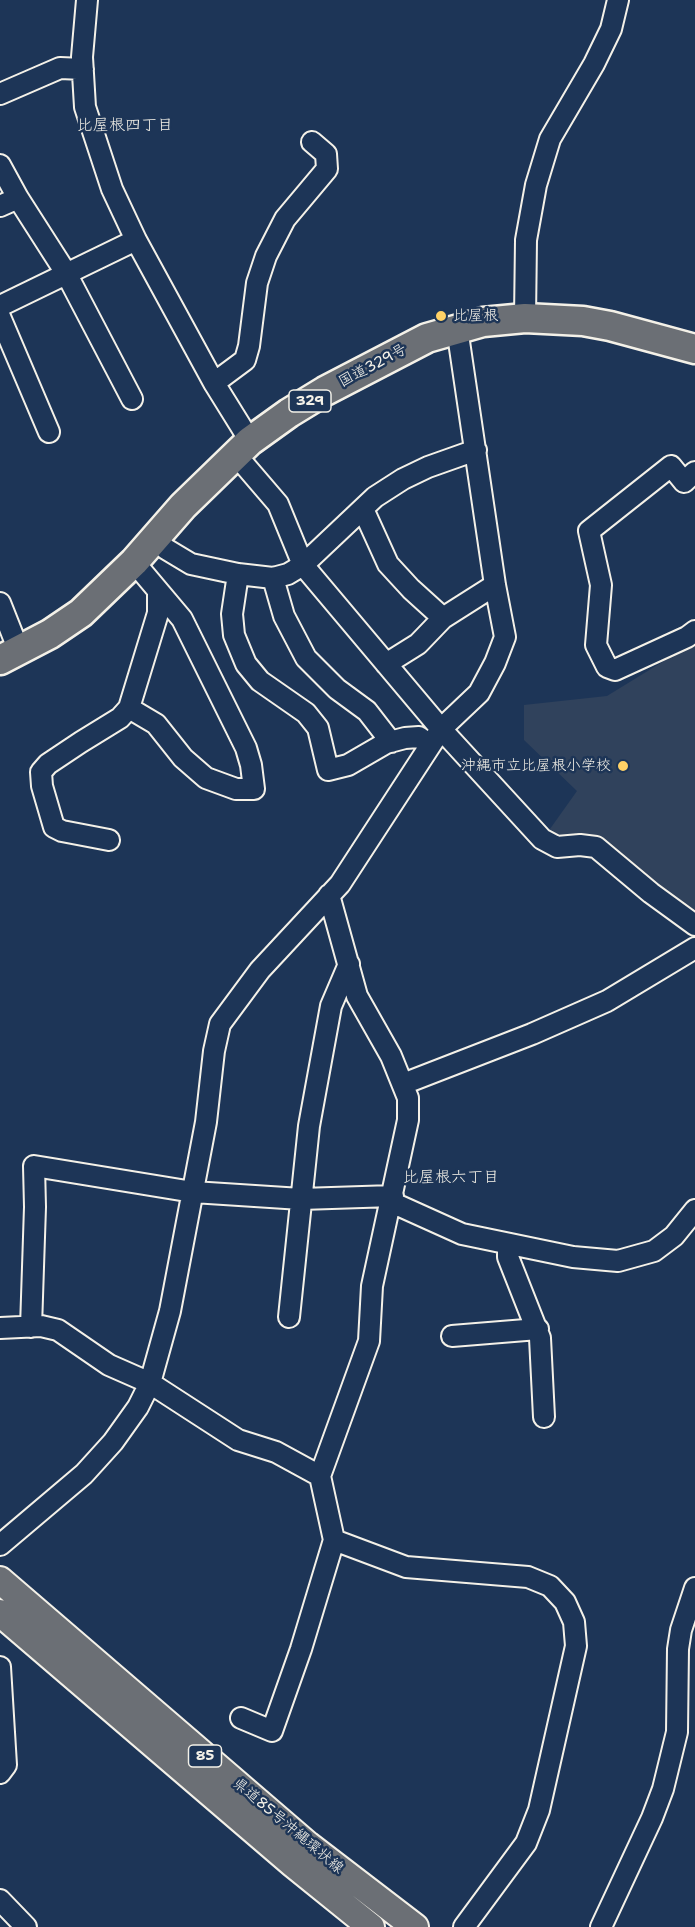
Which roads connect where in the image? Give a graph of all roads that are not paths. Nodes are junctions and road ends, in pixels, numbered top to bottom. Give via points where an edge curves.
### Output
1 (87, 0) edge
2 (618, 0) edge
3 (83, 69) junction
4 (0, 94) edge
5 (312, 142) dead end
6 (0, 165) edge
7 (18, 198) junction
8 (0, 206) edge
9 (136, 240) junction
10 (66, 273) junction
11 (0, 306) edge
12 (0, 317) edge
13 (525, 318) junction
14 (457, 328) junction
15 (695, 349) edge
16 (214, 383) junction
17 (132, 399) dead end
18 (50, 432) dead end
19 (243, 448) junction
20 (476, 450) junction
21 (695, 472) edge
22 (363, 509) junction
23 (154, 538) junction
24 (134, 562) junction
25 (303, 565) junction
26 (238, 574) junction
27 (273, 578) junction
28 (495, 585) junction
29 (158, 591) junction
30 (0, 603) edge
31 (443, 618) junction
32 (695, 632) edge
33 (9, 656) edge
34 (386, 664) junction
35 (129, 708) junction
36 (436, 737) junction
37 (391, 742) junction
38 (110, 840) dead end
39 (329, 895) junction
40 (695, 925) edge
41 (695, 948) edge
42 (349, 964) junction
43 (403, 1084) junction
44 (193, 1192) junction
45 (301, 1199) junction
46 (392, 1199) junction
47 (694, 1215) edge
48 (508, 1244) junction
49 (289, 1317) dead end
50 (31, 1327) junction
51 (0, 1328) edge
52 (538, 1329) junction
53 (452, 1336) dead end
54 (150, 1383) junction
55 (544, 1417) dead end
56 (320, 1476) junction
57 (334, 1540) junction
58 (0, 1545) edge
59 (0, 1580) edge
60 (695, 1588) edge
61 (0, 1613) edge
62 (0, 1667) edge
63 (241, 1718) dead end
64 (0, 1773) edge
65 (0, 1900) edge
66 (26, 1927) edge
67 (371, 1927) edge
68 (415, 1927) edge
69 (464, 1927) edge
70 (601, 1927) edge

1 - 3 street
2 - 13 street via 611,29 594,64 550,139 536,185 526,240
3 - 4 street via 60,68
3 - 9 street via 85,107 98,151
5 - 16 street via 326,154 327,169 285,219 266,256 257,283 245,360
6 - 7 street
7 - 8 street
7 - 10 street
9 - 10 street
9 - 16 street
10 - 11 street
10 - 17 street
12 - 18 street
13 - 14 highway, 国道329号 / 329
13 - 15 highway, 国道329号 / 329 via 583,321
14 - 19 highway, 国道329号 / 329 via 427,338 325,391
14 - 20 street
16 - 19 street
19 - 23 highway, 国道329号 / 329
19 - 25 street via 278,504
20 - 22 street via 403,479
20 - 28 street
21 - 32 street via 684,482 671,466 590,531 601,585 596,645 608,667 615,670
22 - 25 street
22 - 31 street via 388,564
23 - 24 highway, 国道329号 / 329
23 - 26 street via 191,564
24 - 29 street
24 - 33 highway, 国道329号 / 329 via 81,613
25 - 27 street
25 - 34 street
26 - 27 street
26 - 37 street via 232,614 234,635 246,664 260,681 306,713 318,728 328,770 348,765
27 - 37 street via 284,616 306,658 337,689 367,711
28 - 31 street
28 - 36 street via 504,637 495,663 479,693
29 - 35 street via 158,613
29 - 35 street via 182,619 246,748 254,789 236,789 206,778 183,758 156,724
30 - 33 street
31 - 34 street via 418,644
34 - 36 street
35 - 38 street via 41,772 54,827
36 - 37 street
36 - 39 street
36 - 40 street via 542,839 557,847 596,847
39 - 42 street
39 - 44 street via 260,970 220,1024
41 - 43 street via 607,1002
42 - 43 street via 357,996
42 - 45 street via 331,1006 309,1126
43 - 46 street via 408,1098 408,1120
44 - 45 street
44 - 50 street via 34,1166
44 - 54 street via 170,1311
45 - 46 street
45 - 49 street
46 - 48 street via 462,1234
46 - 56 street via 372,1286 369,1341
47 - 48 street via 654,1251 618,1261
48 - 52 street via 508,1257
50 - 51 street
50 - 54 street via 58,1330 109,1365
52 - 53 street
52 - 55 street
54 - 56 street via 238,1440 276,1452
54 - 58 street via 113,1442 84,1473
56 - 57 street
57 - 63 street via 272,1731
57 - 69 street via 406,1567 528,1577 550,1586 565,1602 574,1622 576,1646 539,1810 526,1843
59 - 68 main road, 県道85号沖縄環状線 / 85 via 299,1837
60 - 70 street via 681,1630 677,1732 663,1789
61 - 67 main road, 県道85号沖縄環状線 / 85
62 - 64 street via 6,1765
65 - 66 street

